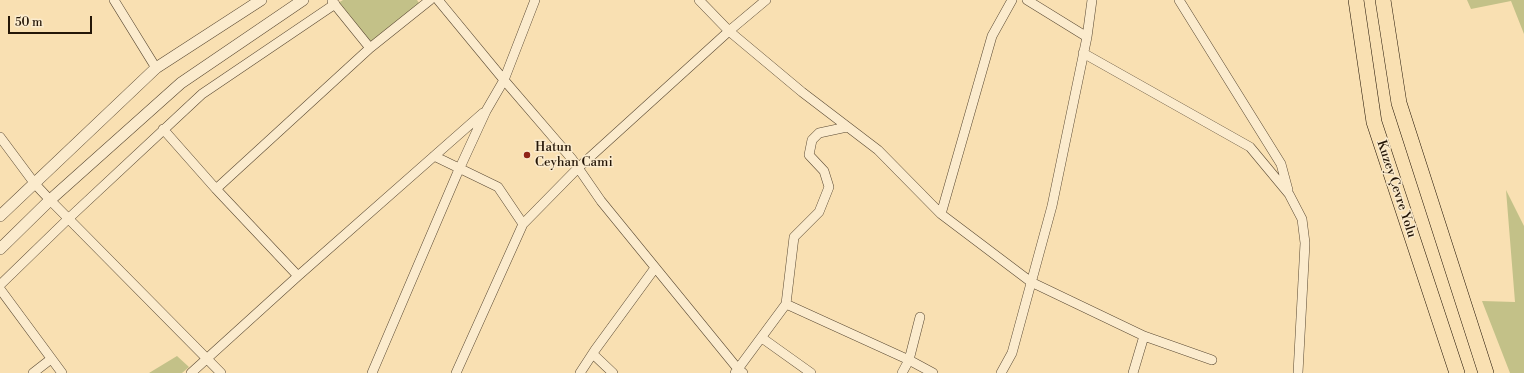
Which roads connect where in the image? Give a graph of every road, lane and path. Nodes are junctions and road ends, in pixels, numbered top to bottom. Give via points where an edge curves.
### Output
1 (114, 0) edge
2 (261, 0) edge
3 (303, 0) edge
4 (430, 0) edge
5 (438, 0) edge
6 (535, 0) edge
7 (699, 0) edge
8 (766, 0) edge
9 (1012, 0) edge
10 (1027, 0) edge
11 (1092, 0) edge
12 (1179, 0) edge
13 (1356, 0) edge
14 (1383, 0) edge
15 (333, 2) edge
16 (729, 31) junction
17 (1087, 37) junction
18 (370, 48) junction
19 (1083, 53) junction
20 (156, 68) junction
21 (504, 80) junction
22 (486, 111) junction
23 (847, 127) junction
24 (163, 129) junction
25 (0, 137) edge
26 (434, 156) junction
27 (578, 168) junction
28 (460, 169) junction
29 (35, 184) junction
30 (216, 189) junction
31 (1289, 194) junction
32 (50, 200) junction
33 (941, 214) junction
34 (0, 216) edge
35 (68, 219) junction
36 (523, 224) junction
37 (0, 249) edge
38 (655, 268) junction
39 (298, 276) junction
40 (1031, 282) junction
41 (0, 285) edge
42 (0, 289) edge
43 (786, 304) junction
44 (920, 317) dead end
45 (1144, 336) junction
46 (762, 338) junction
47 (1012, 353) junction
48 (593, 354) junction
49 (51, 358) junction
50 (206, 358) junction
51 (909, 360) junction
52 (1212, 360) dead end
53 (738, 372) edge
54 (33, 373) edge
55 (62, 373) edge
56 (191, 373) edge
57 (221, 373) edge
58 (372, 373) edge
59 (456, 373) edge
60 (580, 373) edge
61 (613, 373) edge
62 (811, 373) edge
63 (902, 373) edge
64 (933, 373) edge
65 (1001, 373) edge
66 (1009, 373) edge
67 (1133, 373) edge
68 (1298, 373) edge
69 (1457, 373) edge
70 (1486, 373) edge

1 - 20 street
2 - 20 street
3 - 32 street via 181,83
4 - 18 street
5 - 21 street
6 - 21 street
7 - 16 street
8 - 16 street
9 - 33 street via 992,36
10 - 17 street
11 - 17 street
12 - 31 street via 1281,164
13 - 69 main road, Kuzey Çevre Yolu via 1374,122
14 - 70 main road via 1399,103
15 - 18 street
15 - 24 street via 202,94
16 - 23 street
16 - 27 street
17 - 19 street
18 - 30 street
19 - 31 street via 1250,147
19 - 40 street via 1052,206
20 - 29 street
21 - 22 street
21 - 27 street
22 - 26 street
22 - 28 street
23 - 33 street via 878,150
23 - 43 street via 819,134 812,140 809,155 824,171 829,187 819,212 794,237
24 - 30 street
24 - 35 street
25 - 29 street
26 - 28 street
26 - 39 street
27 - 36 street
27 - 38 street
28 - 36 street via 498,187
28 - 58 street
29 - 32 street
29 - 34 street
30 - 39 street
31 - 68 street via 1302,219 1305,243
32 - 35 street
32 - 37 street
33 - 40 street
35 - 41 street
35 - 50 street
36 - 59 street
38 - 48 street
38 - 53 street
39 - 50 street
40 - 45 street
40 - 47 street
42 - 49 street
43 - 46 street
43 - 51 street
44 - 51 street
45 - 52 street
45 - 67 street
46 - 53 street
46 - 62 street
47 - 65 street
47 - 66 street
48 - 60 street
48 - 61 street
49 - 54 street
49 - 55 street
50 - 56 street
50 - 57 street
51 - 63 street
51 - 64 street

